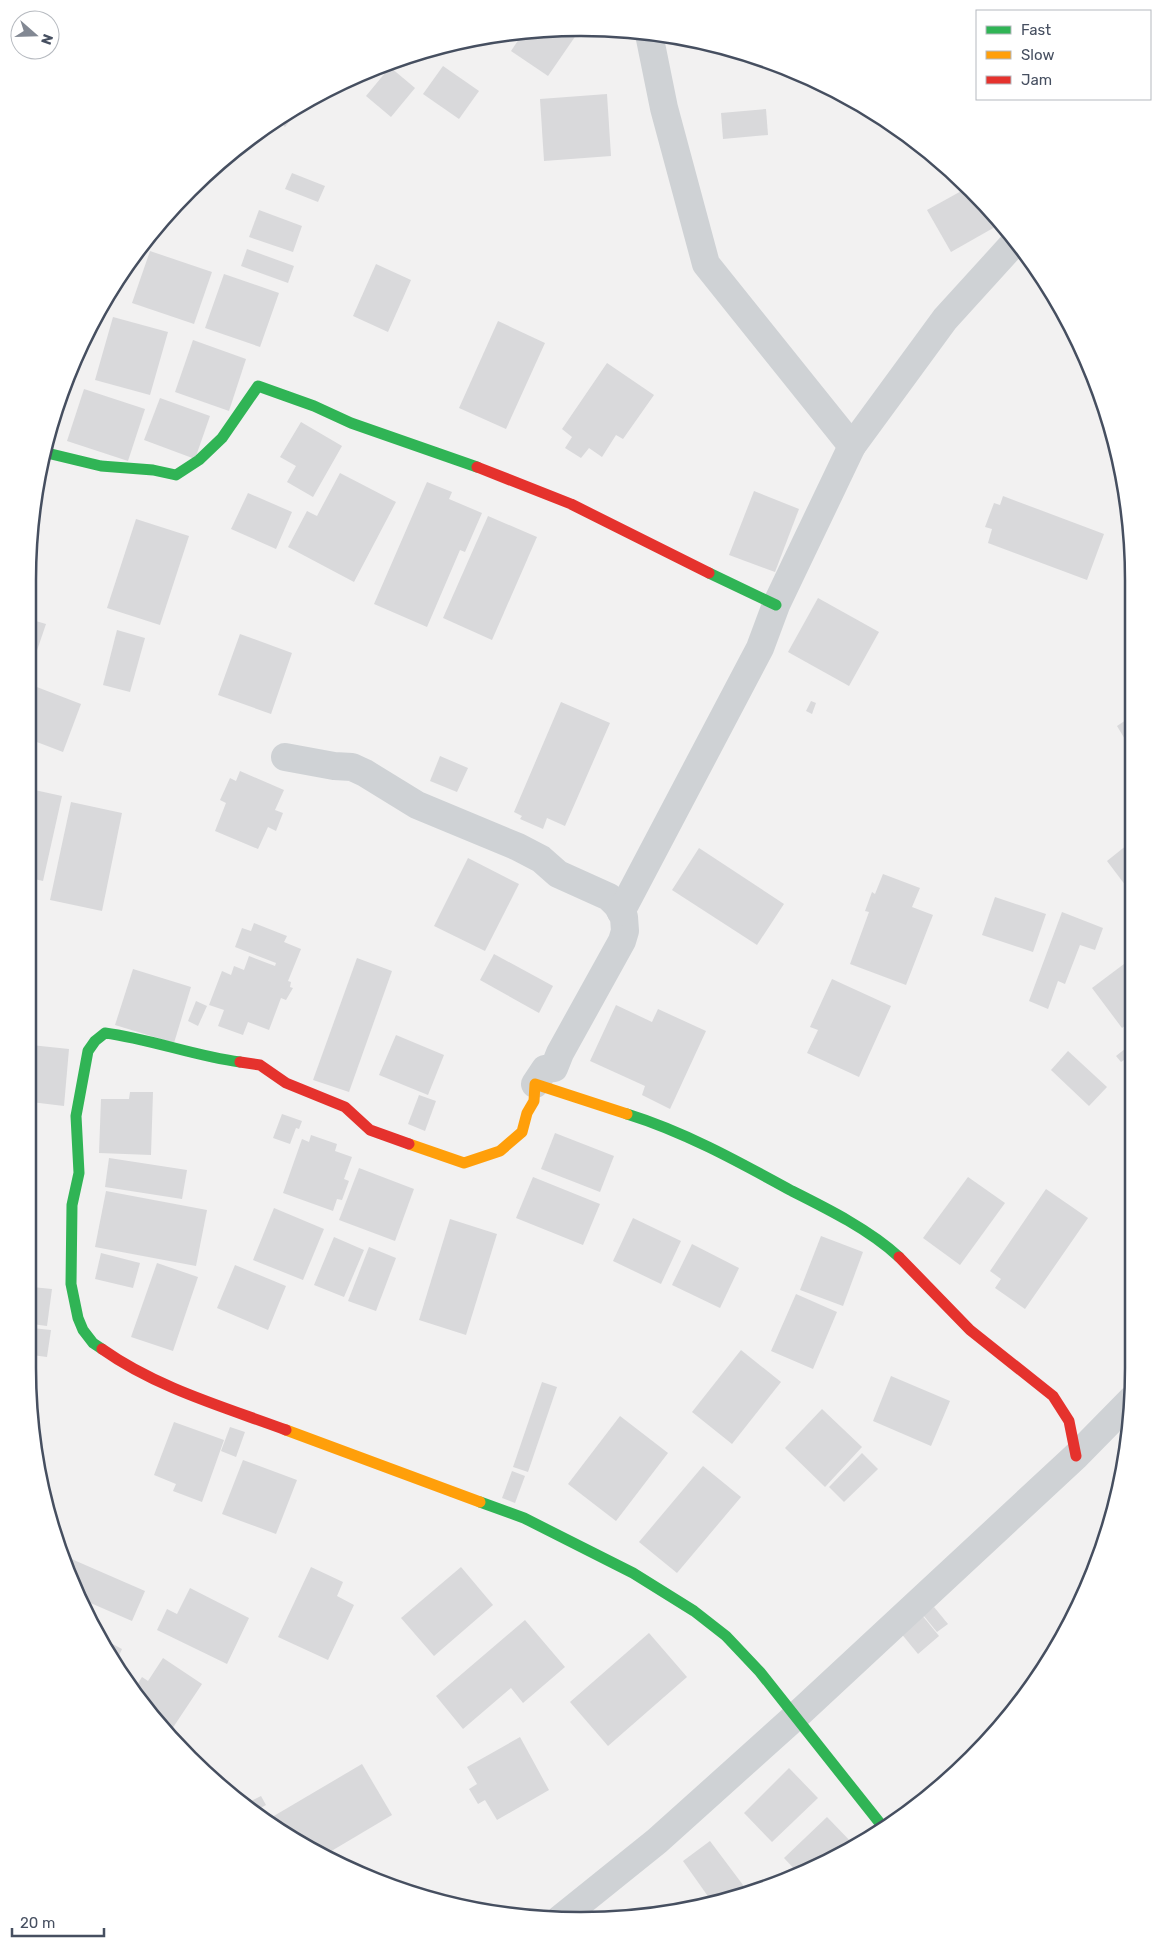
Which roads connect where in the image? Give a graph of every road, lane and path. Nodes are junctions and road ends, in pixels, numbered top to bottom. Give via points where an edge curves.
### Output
1 (650, 41) edge
2 (1010, 247) edge
3 (852, 446) junction
4 (52, 454) edge
5 (776, 605) junction
6 (286, 757) dead end
7 (621, 912) junction
8 (535, 1084) junction
9 (1123, 1408) edge
10 (1076, 1456) junction
11 (795, 1717) junction
12 (879, 1823) edge
13 (568, 1912) edge

1 - 3 street via 664,108 706,264
2 - 3 street via 945,319
3 - 5 street
4 - 5 street via 101,466 176,475 199,460 222,438 258,386 571,504
5 - 7 street via 760,648
6 - 7 street via 352,767 365,773 417,805 518,847 558,874 609,898
7 - 8 street via 625,930 622,942 554,1068 545,1069
8 - 10 street via 647,1120 726,1155 825,1208 887,1246 970,1330 1053,1396 1069,1421
8 - 11 street via 534,1101 522,1132 500,1151 464,1163 370,1130 345,1108 286,1082 260,1065 222,1060 105,1033 88,1051 76,1116 80,1173 72,1205 71,1284 78,1318 93,1344 154,1380 524,1518 633,1573 694,1611 726,1636 760,1672
9 - 10 street
10 - 11 street
11 - 12 street
11 - 13 street via 657,1841

